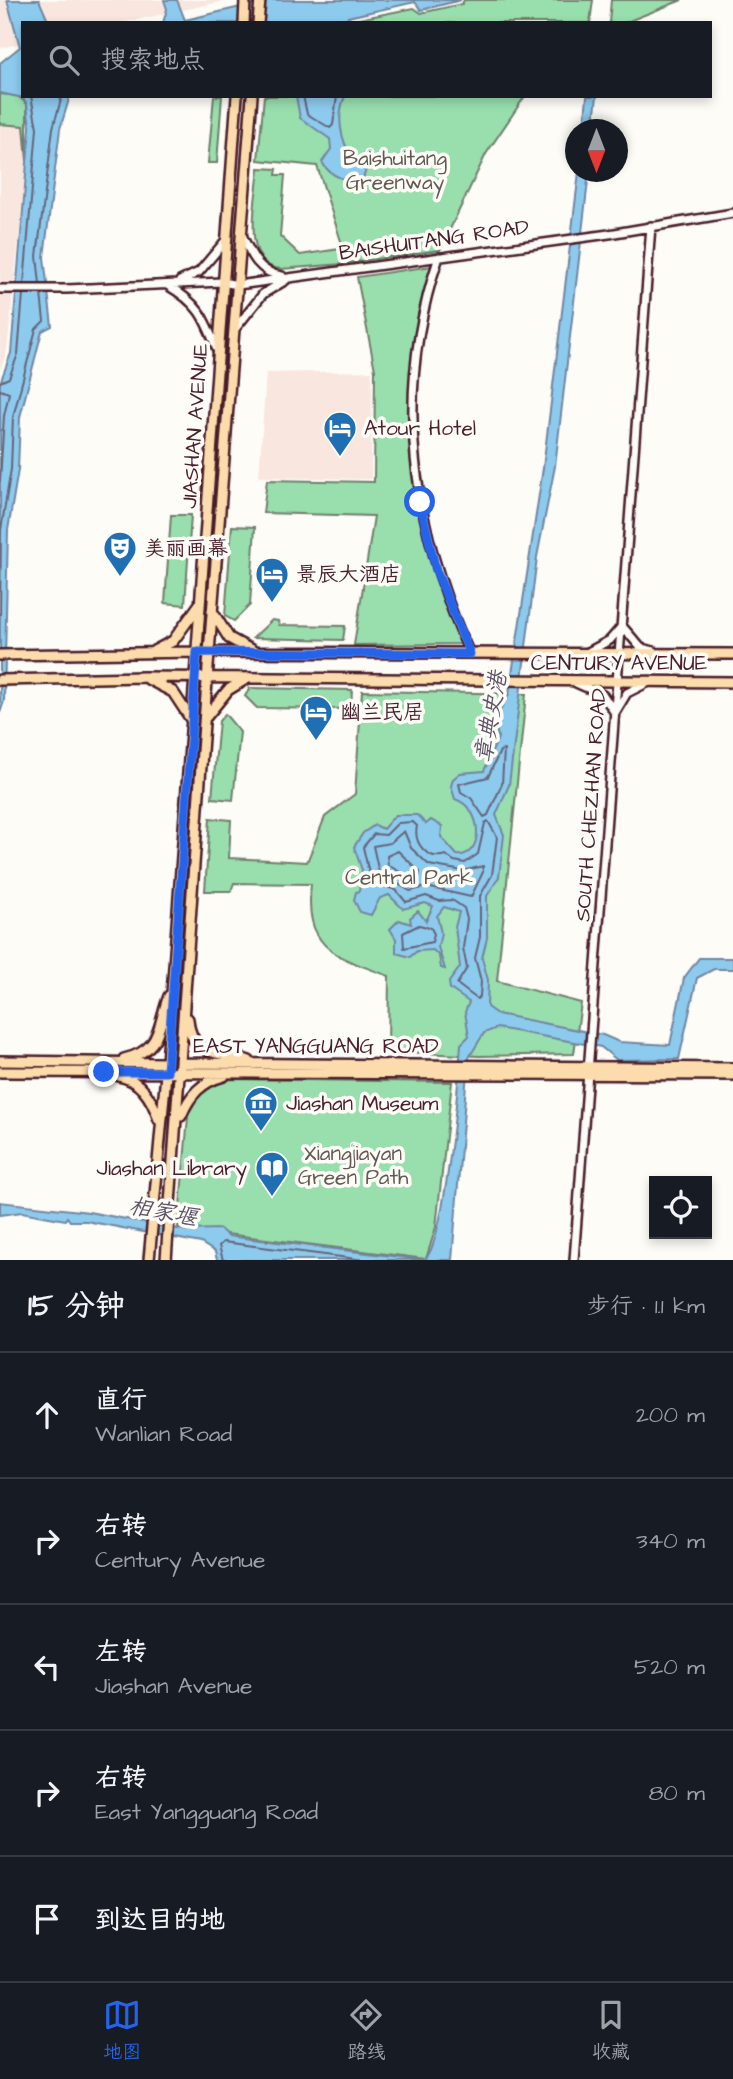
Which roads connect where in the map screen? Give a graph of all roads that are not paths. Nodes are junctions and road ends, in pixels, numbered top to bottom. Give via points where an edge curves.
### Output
1 (245, 0) edge
2 (260, 0) edge
3 (243, 21) edge
4 (258, 21) edge
5 (237, 98) edge
6 (252, 98) edge
7 (733, 213) edge
8 (650, 226) junction
9 (242, 234) junction
10 (226, 240) junction
11 (439, 257) junction
12 (290, 278) junction
13 (222, 282) junction
14 (166, 285) junction
15 (238, 285) junction
16 (2, 289) edge
17 (234, 331) junction
18 (217, 350) junction
19 (200, 603) junction
20 (212, 611) junction
21 (622, 626) junction
22 (197, 652) junction
23 (150, 653) junction
24 (209, 653) junction
25 (258, 653) junction
26 (470, 654) junction
27 (581, 654) junction
28 (620, 654) junction
29 (676, 654) junction
30 (733, 654) edge
31 (0, 655) edge
32 (143, 677) junction
33 (195, 678) junction
34 (207, 679) junction
35 (247, 679) junction
36 (4, 680) edge
37 (560, 680) junction
38 (618, 681) junction
39 (651, 681) junction
40 (733, 682) edge
41 (615, 713) junction
42 (205, 718) junction
43 (192, 721) junction
44 (173, 988) junction
45 (186, 1003) junction
46 (0, 1061) edge
47 (254, 1063) junction
48 (104, 1067) junction
49 (167, 1068) junction
50 (181, 1068) junction
51 (733, 1068) edge
52 (449, 1069) junction
53 (589, 1070) junction
54 (0, 1072) edge
55 (234, 1073) junction
56 (733, 1075) edge
57 (177, 1124) junction
58 (161, 1126) junction
59 (149, 1260) edge
60 (166, 1260) edge
61 (574, 1260) edge

1 - 3 main road
2 - 4 main road
5 - 10 main road, JIASHAN AVENUE
6 - 9 main road, JIASHAN AVENUE
7 - 8 street, BAISHUITANG ROAD
8 - 11 street, BAISHUITANG ROAD
8 - 21 street, SOUTH CHEZHAN ROAD
9 - 12 street via 256,262 270,274
9 - 15 main road, JIASHAN AVENUE
10 - 13 main road, JIASHAN AVENUE
10 - 14 street via 199,272
11 - 12 street, BAISHUITANG ROAD
11 - 26 street via 429,287 414,379 416,473 436,570
12 - 15 street, BAISHUITANG ROAD
12 - 17 street via 263,294
13 - 14 street, BAISHUITANG ROAD
13 - 15 street, BAISHUITANG ROAD
13 - 18 main road, JIASHAN AVENUE
14 - 16 street, BAISHUITANG ROAD
14 - 18 street via 190,298 202,312
15 - 17 main road, JIASHAN AVENUE
17 - 20 main road, JIASHAN AVENUE
18 - 19 main road, JIASHAN AVENUE
19 - 22 main road, JIASHAN AVENUE
19 - 23 main road via 173,641
20 - 24 main road, JIASHAN AVENUE
20 - 25 main road via 229,638
21 - 27 street via 610,640
21 - 28 street, SOUTH CHEZHAN ROAD
21 - 29 street via 641,648
22 - 23 main road, CENTURY AVENUE
22 - 24 main road, CENTURY AVENUE
22 - 33 main road, JIASHAN AVENUE
23 - 31 main road, CENTURY AVENUE
24 - 25 main road, CENTURY AVENUE
24 - 34 main road, JIASHAN AVENUE
25 - 26 main road, CENTURY AVENUE
26 - 27 main road, CENTURY AVENUE
27 - 28 main road, CENTURY AVENUE
28 - 29 main road, CENTURY AVENUE
28 - 38 street, SOUTH CHEZHAN ROAD
29 - 30 main road, CENTURY AVENUE
32 - 33 main road, CENTURY AVENUE
32 - 36 main road, CENTURY AVENUE
32 - 43 main road via 173,692
33 - 34 main road, CENTURY AVENUE
33 - 43 main road, JIASHAN AVENUE
34 - 35 main road, CENTURY AVENUE
34 - 42 main road, JIASHAN AVENUE
35 - 37 main road, CENTURY AVENUE
35 - 42 main road via 228,690
37 - 38 main road, CENTURY AVENUE
37 - 41 street via 594,689
38 - 39 main road, CENTURY AVENUE
38 - 41 street, SOUTH CHEZHAN ROAD
39 - 40 main road, CENTURY AVENUE
39 - 41 street via 627,693
41 - 53 street, SOUTH CHEZHAN ROAD
42 - 45 main road, JIASHAN AVENUE
43 - 44 main road, JIASHAN AVENUE
44 - 48 main road via 152,1047
44 - 49 main road, JIASHAN AVENUE
45 - 47 main road via 187,1022 196,1043 212,1055 237,1056
45 - 50 main road, JIASHAN AVENUE
46 - 48 main road, EAST YANGGUANG ROAD
47 - 50 main road, EAST YANGGUANG ROAD
47 - 52 main road, EAST YANGGUANG ROAD
48 - 49 main road, EAST YANGGUANG ROAD
48 - 54 main road, EAST YANGGUANG ROAD
48 - 58 main road via 143,1089
49 - 50 main road, EAST YANGGUANG ROAD
49 - 58 main road, JIASHAN AVENUE
50 - 55 main road, EAST YANGGUANG ROAD
50 - 57 main road, JIASHAN AVENUE
51 - 53 main road
52 - 53 main road, EAST YANGGUANG ROAD
52 - 55 main road, EAST YANGGUANG ROAD
53 - 56 main road
53 - 61 street, SOUTH CHEZHAN ROAD
55 - 57 main road via 202,1084 189,1098
57 - 60 main road, JIASHAN AVENUE
58 - 59 main road, JIASHAN AVENUE

